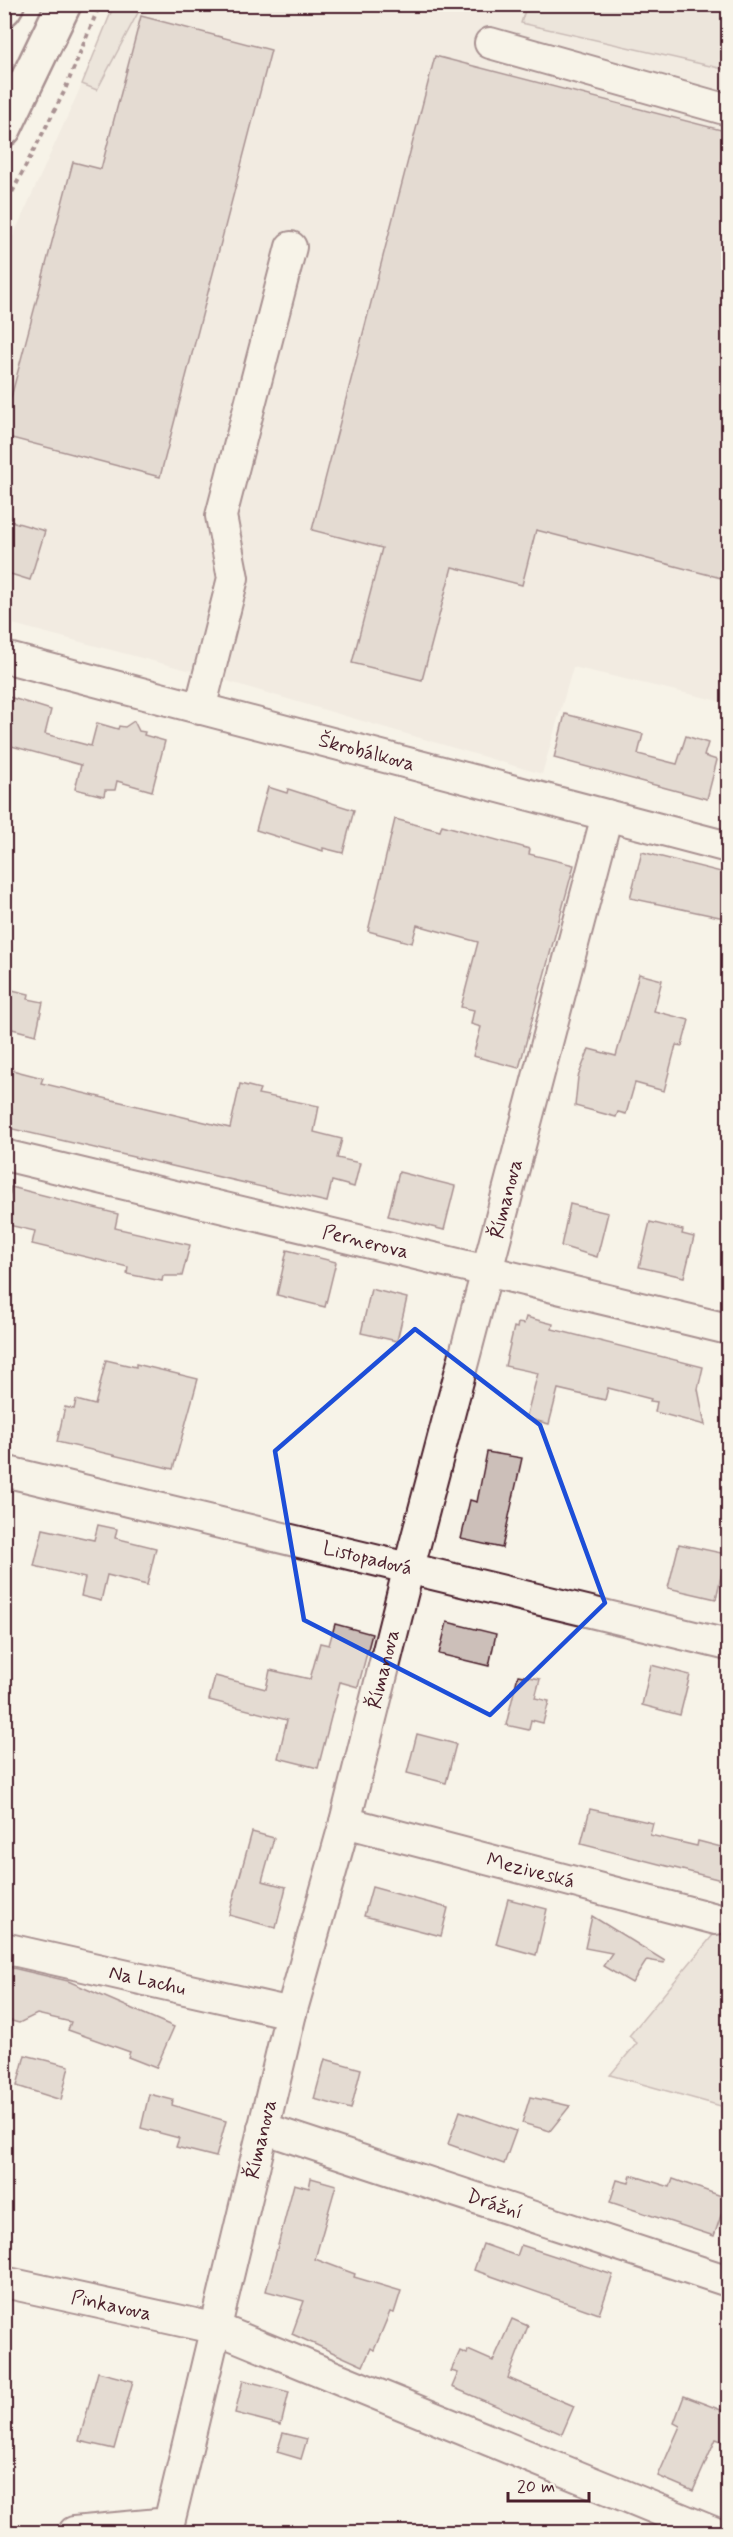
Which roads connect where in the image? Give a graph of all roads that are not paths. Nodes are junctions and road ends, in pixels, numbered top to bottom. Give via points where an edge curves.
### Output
1 (7, 4) edge
2 (64, 4) edge
3 (4, 9) edge
4 (490, 43) dead end
5 (729, 110) edge
6 (4, 129) edge
7 (291, 247) dead end
8 (4, 657) edge
9 (200, 709) junction
10 (607, 815) junction
11 (729, 846) edge
12 (4, 1155) edge
13 (487, 1272) junction
14 (729, 1329) edge
15 (4, 1472) edge
16 (409, 1567) junction
17 (729, 1645) edge
18 (345, 1822) junction
19 (716, 1919) dead end
20 (4, 1948) edge
21 (291, 2013) junction
22 (262, 2128) junction
23 (729, 2281) edge
24 (4, 2282) edge
25 (218, 2329) junction
26 (729, 2513) edge
27 (74, 2532) edge
28 (713, 2532) edge
29 (723, 2532) edge

1 - 3 main road
2 - 6 main road
4 - 5 street
7 - 9 street via 221,516 233,578
8 - 9 street, Škrobálkova
9 - 10 street, Škrobálkova
10 - 11 street, Škrobálkova
10 - 13 street, Římanova
12 - 13 street, Pernerova
13 - 14 street, Pernerova
13 - 16 street, Římanova
15 - 16 street, Listopadová
16 - 17 street, Listopadová
16 - 18 street, Římanova
18 - 19 street, Meziveská
18 - 21 street, Římanova
20 - 21 street, Na Lachu
21 - 22 street, Římanova
22 - 23 street, Drážní
22 - 25 street, Římanova
24 - 25 street, Pinkavova
25 - 27 street, Římanova via 169,2523
25 - 28 street, Pinkavova
26 - 29 street

